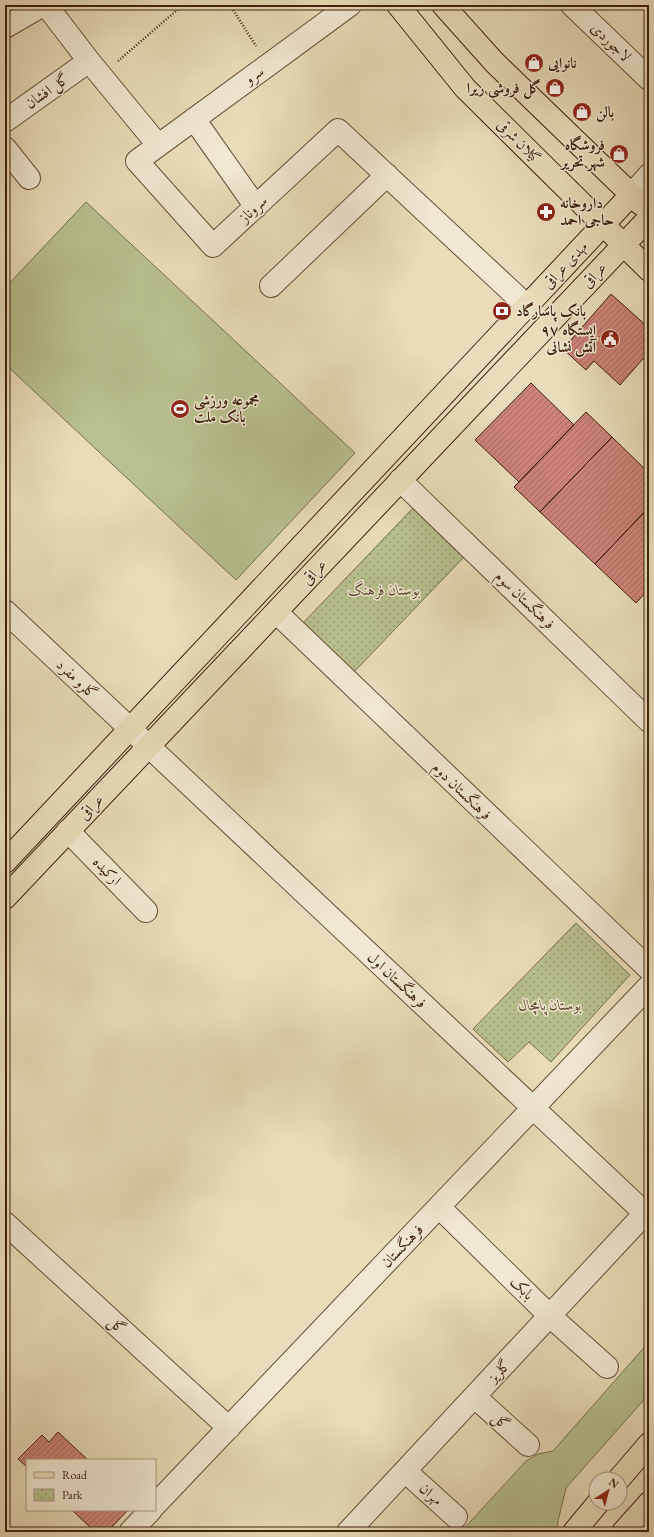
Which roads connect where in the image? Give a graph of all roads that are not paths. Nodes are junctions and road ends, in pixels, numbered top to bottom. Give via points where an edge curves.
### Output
1 (45, 5) edge
2 (350, 5) edge
3 (398, 5) edge
4 (443, 5) edge
5 (572, 5) edge
6 (5, 27) edge
7 (95, 69) junction
8 (649, 80) edge
9 (194, 119) junction
10 (5, 121) edge
11 (158, 145) junction
12 (5, 148) edge
13 (387, 175) junction
14 (649, 175) edge
15 (29, 178) dead end
16 (631, 195) junction
17 (256, 206) junction
18 (649, 212) edge
19 (649, 218) edge
20 (602, 225) junction
21 (623, 245) junction
22 (649, 270) edge
23 (271, 286) dead end
24 (527, 306) junction
25 (400, 480) junction
26 (5, 611) edge
27 (276, 612) junction
28 (649, 721) edge
29 (130, 729) junction
30 (148, 746) junction
31 (68, 831) junction
32 (5, 862) edge
33 (5, 898) edge
34 (146, 911) dead end
35 (649, 969) edge
36 (649, 986) edge
37 (533, 1108) junction
38 (439, 1207) junction
39 (648, 1213) edge
40 (5, 1223) edge
41 (550, 1316) junction
42 (607, 1367) dead end
43 (474, 1396) junction
44 (229, 1428) junction
45 (649, 1444) edge
46 (528, 1445) dead end
47 (405, 1471) junction
48 (626, 1471) edge
49 (649, 1503) edge
50 (156, 1504) edge
51 (150, 1511) edge
52 (591, 1511) edge
53 (456, 1517) dead end
54 (130, 1532) edge
55 (348, 1532) edge
56 (574, 1532) edge
57 (623, 1532) edge

1 - 6 street
1 - 7 street
2 - 9 street, سرو
3 - 20 main road, گیلان شرقی via 465,88
4 - 16 main road via 495,63
5 - 8 street, لاجوردی
7 - 10 street, گل افشان
7 - 11 street
9 - 11 street, سرو
9 - 17 street
11 - 17 street, سروناز via 137,162 213,246
12 - 15 street
13 - 17 street, سروناز via 338,130
13 - 23 street
13 - 24 street, سروناز
14 - 16 street
16 - 18 main road
16 - 20 main road, مهدی عراقی
19 - 21 main road, عراقی
20 - 21 main road, گیلان شرقی
20 - 24 main road, مهدی عراقی
21 - 22 main road, گیلان شرقی
21 - 25 main road, عراقی
24 - 29 main road, عراقی
25 - 27 main road, عراقی
25 - 28 street, فرهنگستان سوم
26 - 29 street, گلرو مفرد
27 - 30 main road, عراقی
27 - 35 street, فرهنگستان دوم
29 - 30 street, گلرو مفرد
29 - 32 main road, عراقی
30 - 31 main road, عراقی
30 - 37 street, فرهنگستان اول
31 - 33 main road, عراقی
31 - 34 street, ارکیده
36 - 37 street, فرهنگستان
37 - 38 street, فرهنگستان
37 - 39 street, فرهنگستان اول
38 - 41 street, بابک
38 - 44 street, فرهنگستان
39 - 41 street, گلریز
40 - 44 street, گل
41 - 42 street, بابک
41 - 43 street, گلریز
43 - 46 street, گل
43 - 47 street, گلریز
44 - 50 street, فرهنگستان
45 - 48 main road
47 - 53 street, مهران
47 - 55 street, گلریز
49 - 57 main road
51 - 54 street
52 - 56 main road

